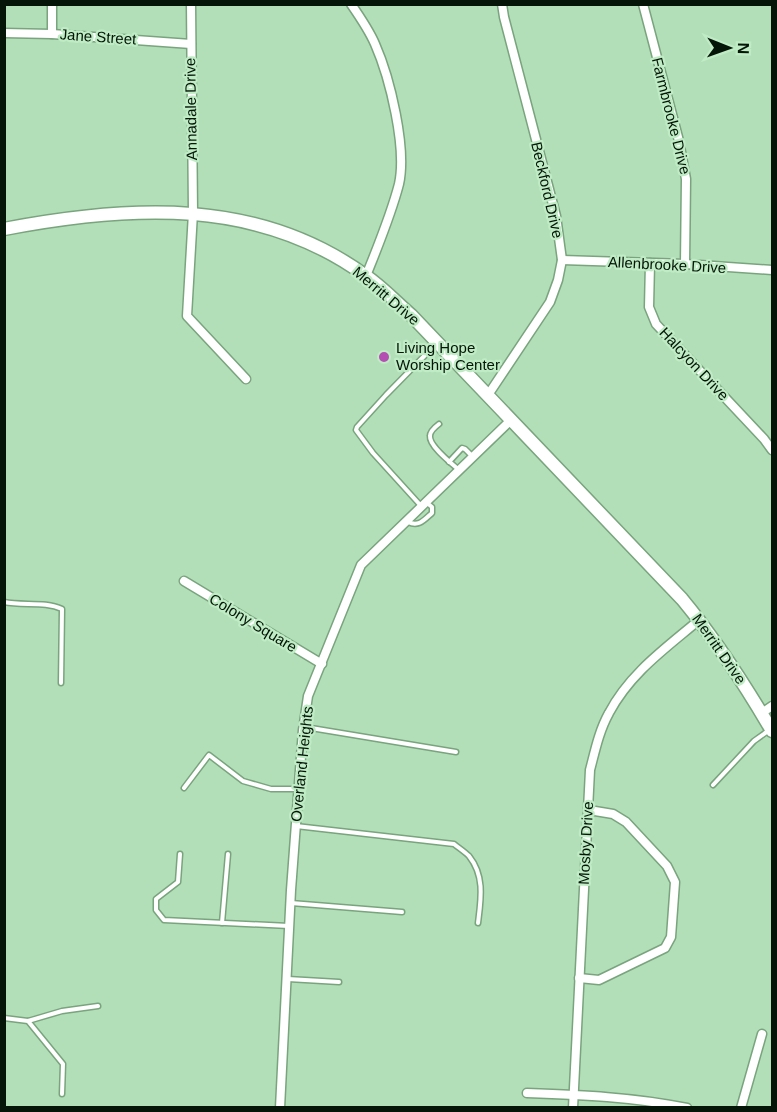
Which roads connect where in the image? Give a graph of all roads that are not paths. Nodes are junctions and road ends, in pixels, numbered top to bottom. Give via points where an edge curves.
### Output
1 (52, 4) edge
2 (191, 4) edge
3 (351, 4) edge
4 (502, 4) edge
5 (643, 4) edge
6 (4, 33) edge
7 (52, 34) junction
8 (190, 44) junction
9 (193, 213) junction
10 (4, 229) edge
11 (562, 260) junction
12 (650, 263) junction
13 (685, 264) junction
14 (772, 270) edge
15 (366, 276) junction
16 (437, 343) junction
17 (246, 379) dead end
18 (488, 395) junction
19 (510, 421) junction
20 (439, 424) dead end
21 (772, 450) edge
22 (473, 457) junction
23 (449, 462) junction
24 (459, 470) junction
25 (425, 505) junction
26 (184, 581) dead end
27 (4, 602) edge
28 (699, 620) junction
29 (322, 664) junction
30 (61, 683) dead end
31 (767, 710) edge
32 (304, 727) junction
33 (772, 730) edge
34 (456, 752) dead end
35 (713, 785) dead end
36 (184, 788) dead end
37 (298, 789) junction
38 (589, 810) junction
39 (296, 826) junction
40 (180, 854) dead end
41 (228, 854) dead end
42 (290, 903) junction
43 (402, 912) dead end
44 (222, 923) junction
45 (478, 923) dead end
46 (289, 927) junction
47 (579, 978) junction
48 (287, 979) junction
49 (339, 982) dead end
50 (98, 1006) dead end
51 (4, 1018) edge
52 (28, 1021) junction
53 (762, 1034) dead end
54 (527, 1093) dead end
55 (62, 1094) dead end
56 (573, 1095) junction
57 (280, 1107) edge
58 (573, 1107) edge
59 (687, 1107) edge
60 (741, 1107) edge

1 - 7 street
2 - 8 street, Annadale Drive
3 - 15 street via 375,43 386,74 401,151 399,182
4 - 11 street, Beckford Drive via 556,216
5 - 13 street, Farmbrooke Drive via 686,179
6 - 7 street, Jane Street
7 - 8 street, Jane Street
8 - 9 street, Annadale Drive
9 - 10 main road, Merritt Drive via 116,213
9 - 15 main road, Merritt Drive via 292,235
9 - 17 street, Annadale Drive via 187,316
11 - 12 street, Allenbrooke Drive
11 - 18 street, Beckford Drive via 550,302
12 - 13 street, Allenbrooke Drive
12 - 21 street, Halcyon Drive via 649,307 656,324
13 - 14 street, Allenbrooke Drive
15 - 16 main road, Merritt Drive
16 - 18 main road, Merritt Drive
16 - 25 lane via 356,430 373,453
18 - 19 main road, Merritt Drive
19 - 22 street, Overland Heights
19 - 28 main road, Merritt Drive
20 - 23 lane via 431,431 430,440
22 - 23 lane via 462,448
22 - 24 street, Overland Heights
23 - 24 lane
24 - 25 street, Overland Heights
25 - 29 street, Overland Heights via 361,566
26 - 29 street, Colony Square
27 - 30 lane via 54,605 62,609
28 - 31 main road, Merritt Drive
28 - 38 street, Mosby Drive via 649,661 609,713 590,770
29 - 32 street, Overland Heights via 308,696
31 - 33 main road, Merritt Drive
32 - 34 lane
32 - 37 street, Overland Heights
33 - 35 lane via 754,741
36 - 37 lane via 209,755 243,781 271,789
37 - 39 street, Overland Heights
38 - 47 street, Mosby Drive
38 - 47 street via 613,814 626,822 667,866 675,882 670,937 665,948 599,980
39 - 42 street, Overland Heights
39 - 45 lane via 454,844 469,856 480,877
40 - 44 lane via 178,882 156,898 156,910 164,920
41 - 44 lane
42 - 43 lane
42 - 46 street, Overland Heights
44 - 46 lane
46 - 48 street, Overland Heights
47 - 56 street, Mosby Drive
48 - 49 lane
48 - 57 street, Overland Heights
50 - 52 lane
51 - 52 lane
52 - 55 lane via 63,1064
53 - 60 street
54 - 56 street
56 - 58 street, Mosby Drive
56 - 59 street via 633,1098

